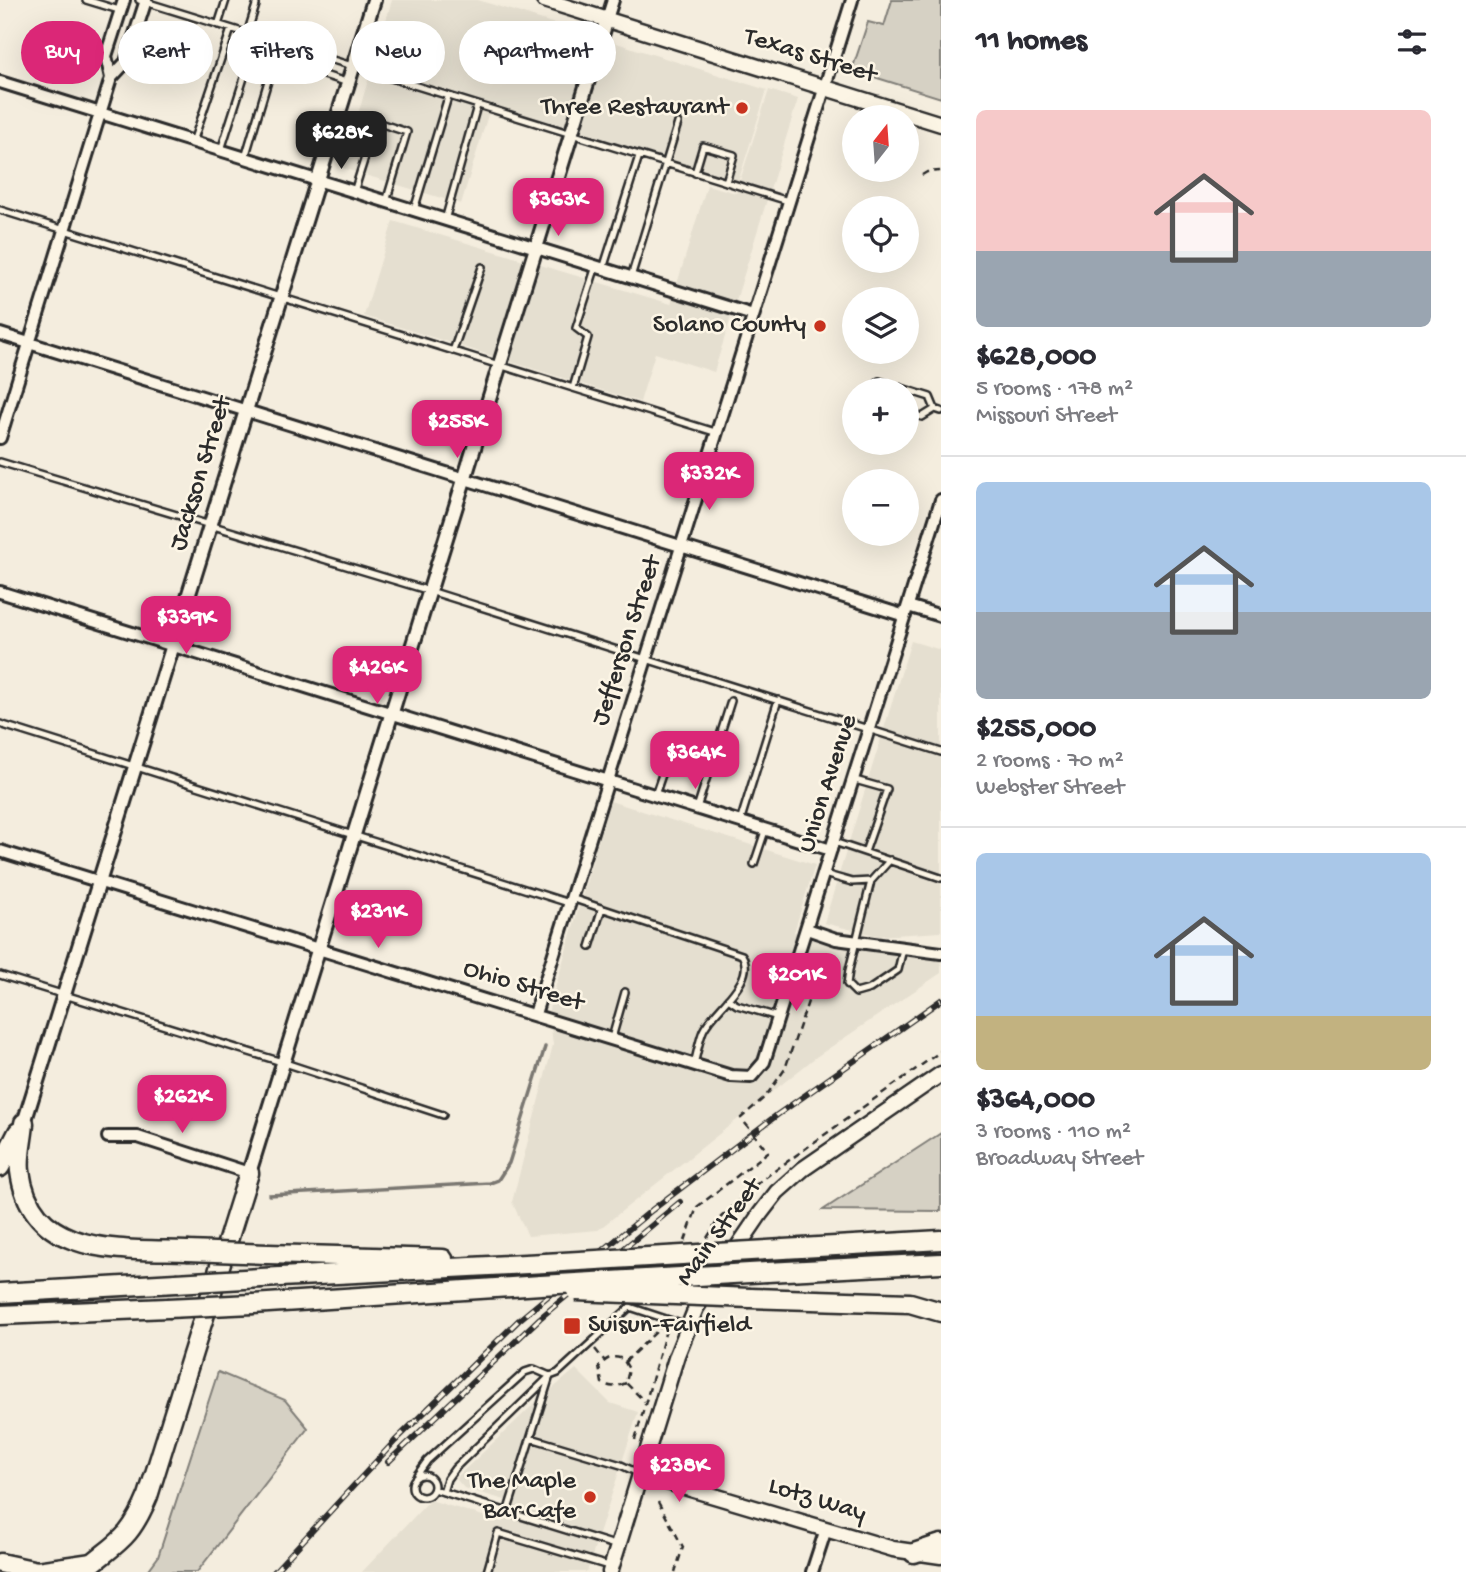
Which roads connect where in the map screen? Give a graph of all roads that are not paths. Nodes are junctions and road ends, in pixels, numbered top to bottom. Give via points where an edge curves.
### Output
1 (86, 0) edge
2 (226, 0) edge
3 (374, 0) edge
4 (544, 0) edge
5 (613, 0) edge
6 (852, 0) edge
7 (143, 1) edge
8 (122, 5) edge
9 (256, 5) dead end
10 (607, 19) junction
11 (251, 21) edge
12 (368, 21) edge
13 (218, 25) junction
14 (227, 28) edge
15 (227, 41) edge
16 (351, 77) edge
17 (111, 78) junction
18 (337, 79) edge
19 (0, 82) edge
20 (349, 83) junction
21 (242, 84) edge
22 (267, 84) edge
23 (406, 84) edge
24 (825, 87) junction
25 (449, 97) junction
26 (477, 106) junction
27 (101, 113) junction
28 (678, 123) dead end
29 (941, 124) edge
30 (572, 135) junction
31 (193, 142) junction
32 (221, 150) junction
33 (639, 156) junction
34 (245, 158) junction
35 (666, 164) junction
36 (695, 173) junction
37 (318, 181) junction
38 (726, 182) junction
39 (354, 191) junction
40 (386, 202) junction
41 (789, 202) junction
42 (0, 210) edge
43 (414, 210) junction
44 (445, 220) junction
45 (65, 230) junction
46 (537, 248) junction
47 (482, 267) dead end
48 (599, 267) junction
49 (632, 277) junction
50 (282, 297) junction
51 (753, 314) junction
52 (0, 334) edge
53 (29, 343) junction
54 (453, 351) junction
55 (500, 365) junction
56 (573, 388) junction
57 (919, 394) edge
58 (938, 410) edge
59 (246, 411) junction
60 (919, 416) edge
61 (718, 433) junction
62 (0, 438) edge
63 (0, 462) edge
64 (465, 479) junction
65 (941, 500) edge
66 (210, 525) junction
67 (682, 546) junction
68 (0, 592) edge
69 (430, 592) junction
70 (907, 611) junction
71 (941, 616) edge
72 (172, 645) junction
73 (646, 660) junction
74 (778, 700) junction
75 (731, 701) dead end
76 (392, 713) junction
77 (0, 724) edge
78 (870, 730) junction
79 (941, 752) edge
80 (135, 766) junction
81 (707, 776) junction
82 (607, 780) junction
83 (855, 780) junction
84 (656, 795) junction
85 (697, 808) junction
86 (740, 822) junction
87 (766, 830) junction
88 (355, 835) junction
89 (832, 846) junction
90 (0, 851) edge
91 (865, 852) junction
92 (890, 860) junction
93 (754, 864) dead end
94 (824, 874) junction
95 (941, 878) edge
96 (99, 881) junction
97 (871, 881) junction
98 (570, 901) junction
99 (603, 908) junction
100 (807, 929) junction
101 (856, 942) junction
102 (590, 947) dead end
103 (903, 948) junction
104 (320, 949) junction
105 (941, 953) edge
106 (0, 975) edge
107 (625, 992) dead end
108 (64, 995) junction
109 (728, 999) junction
110 (535, 1014) junction
111 (778, 1017) junction
112 (612, 1038) junction
113 (285, 1063) junction
114 (694, 1064) junction
115 (941, 1074) edge
116 (751, 1077) joint
117 (443, 1115) dead end
118 (24, 1123) junction
119 (108, 1137) dead end
120 (0, 1167) edge
121 (249, 1173) junction
122 (941, 1240) edge
123 (941, 1263) edge
124 (472, 1264) junction
125 (541, 1286) junction
126 (0, 1293) edge
127 (941, 1312) edge
128 (0, 1315) edge
129 (21, 1316) junction
130 (0, 1321) edge
131 (688, 1326) junction
132 (550, 1376) junction
133 (531, 1438) junction
134 (640, 1474) junction
135 (417, 1475) junction
136 (434, 1489) junction
137 (443, 1492) junction
138 (508, 1513) junction
139 (826, 1529) junction
140 (941, 1544) edge
141 (618, 1546) junction
142 (914, 1553) junction
143 (941, 1556) edge
144 (0, 1563) edge
145 (87, 1568) edge
146 (611, 1569) edge
147 (487, 1572) edge
148 (812, 1572) edge

1 - 8 lane
2 - 13 lane
3 - 12 street, Jackson Street
4 - 10 main road, Texas Street
5 - 10 street
6 - 24 street, Jefferson Street
7 - 13 lane
7 - 17 street via 126,62
8 - 17 street via 106,56
9 - 11 lane
10 - 24 main road, Texas Street
10 - 30 street
13 - 14 lane
15 - 31 lane
16 - 20 street, Jackson Street
17 - 27 street
18 - 20 lane
19 - 27 street
20 - 37 street, Jackson Street
21 - 32 lane
22 - 34 lane
23 - 25 lane
24 - 29 main road, Texas Street
24 - 41 street, Jefferson Street
25 - 26 lane
25 - 43 lane
26 - 30 lane
26 - 44 lane
27 - 31 street
27 - 45 street
28 - 35 lane
30 - 33 lane
30 - 46 street
31 - 32 street
32 - 34 street
33 - 35 lane
33 - 48 lane
34 - 37 street
35 - 36 lane
35 - 49 lane
36 - 38 lane
36 - 38 lane via 703,146 734,155
37 - 39 street
37 - 50 street, Jackson Street
38 - 41 lane
39 - 40 street
39 - 40 lane via 376,122 407,132
40 - 43 street
41 - 51 street, Jefferson Street
42 - 45 lane
43 - 44 street
44 - 46 street
45 - 50 lane
45 - 53 street
46 - 48 street
46 - 55 street
47 - 54 lane
48 - 49 street
48 - 56 lane via 576,328 588,337
49 - 51 street
50 - 54 lane
50 - 59 street, Jackson Street
51 - 61 street, Jefferson Street
52 - 53 street
53 - 59 street
53 - 62 street
54 - 55 lane
55 - 56 lane
55 - 64 street
56 - 61 lane
57 - 58 lane via 930,397
58 - 60 lane
59 - 64 street
59 - 66 street, Jackson Street
61 - 67 street, Jefferson Street
63 - 66 lane
64 - 67 street
64 - 69 street
65 - 70 street, Union Avenue
66 - 69 lane
66 - 72 street, Jackson Street
67 - 70 street
67 - 73 street, Jefferson Street
68 - 72 street
69 - 73 lane
69 - 76 street
70 - 71 street
70 - 78 street, Union Avenue
72 - 76 street
72 - 80 street, Jackson Street
73 - 74 lane
73 - 82 street, Jefferson Street
74 - 78 lane
74 - 86 lane
75 - 81 lane
76 - 82 street
76 - 88 street
77 - 80 lane
78 - 79 lane
78 - 83 street, Union Avenue
80 - 88 lane
80 - 96 street, Jackson Street
81 - 84 lane via 666,763
81 - 85 lane
82 - 84 street
82 - 98 street, Jefferson Street
83 - 89 street, Union Avenue
83 - 91 lane via 887,789
84 - 85 street
85 - 86 street
86 - 87 street
87 - 89 street
87 - 93 lane
88 - 98 lane
88 - 104 street
89 - 91 lane
89 - 94 street, Union Avenue
90 - 96 street, Ohio Street
91 - 92 lane
92 - 95 lane
92 - 97 lane
94 - 97 lane via 852,882
94 - 100 street, Union Avenue
96 - 104 street, Ohio Street
96 - 108 street, Jackson Street
97 - 101 lane
98 - 99 lane
98 - 110 street, Jefferson Street
99 - 102 lane
99 - 109 lane via 742,955 744,974
100 - 101 street
100 - 111 street, Union Avenue
101 - 103 street
101 - 103 lane via 847,984 856,993 898,970
103 - 105 street
104 - 110 street, Ohio Street
104 - 113 street
106 - 108 lane
107 - 112 lane
108 - 113 lane
108 - 118 street, Jackson Street
109 - 111 lane
109 - 114 lane via 703,1030
110 - 112 street, Ohio Street
111 - 116 street, Union Avenue via 764,1062
112 - 114 street, Ohio Street
113 - 117 lane
113 - 121 street
114 - 116 street, Ohio Street
115 - 131 main road, Main Street via 777,1192
118 - 120 highway
118 - 124 highway, bridge via 20,1172 25,1192 36,1212 68,1240 90,1246
119 - 121 street via 138,1137
121 - 145 highway via 139,1520 129,1534
122 - 124 highway, bridge via 545,1264
123 - 125 highway, bridge
124 - 126 highway, bridge
125 - 127 highway, bridge via 589,1293 910,1303
125 - 129 highway, bridge
128 - 129 highway
129 - 130 highway
131 - 132 lane via 630,1307
131 - 134 main road, Main Street
132 - 133 lane
132 - 135 lane via 534,1369 524,1372
132 - 137 lane via 454,1468
133 - 134 lane
133 - 138 lane
134 - 139 main road, Lotz Way
134 - 141 main road, Main Street
135 - 136 lane via 433,1480
135 - 136 lane via 412,1491 420,1497
136 - 137 lane
137 - 138 lane
138 - 141 lane
139 - 142 main road, Lotz Way
139 - 148 street
140 - 142 highway
141 - 146 main road, Main Street
142 - 143 main road, Lotz Way
144 - 145 highway via 37,1571
146 - 147 lane via 498,1533

